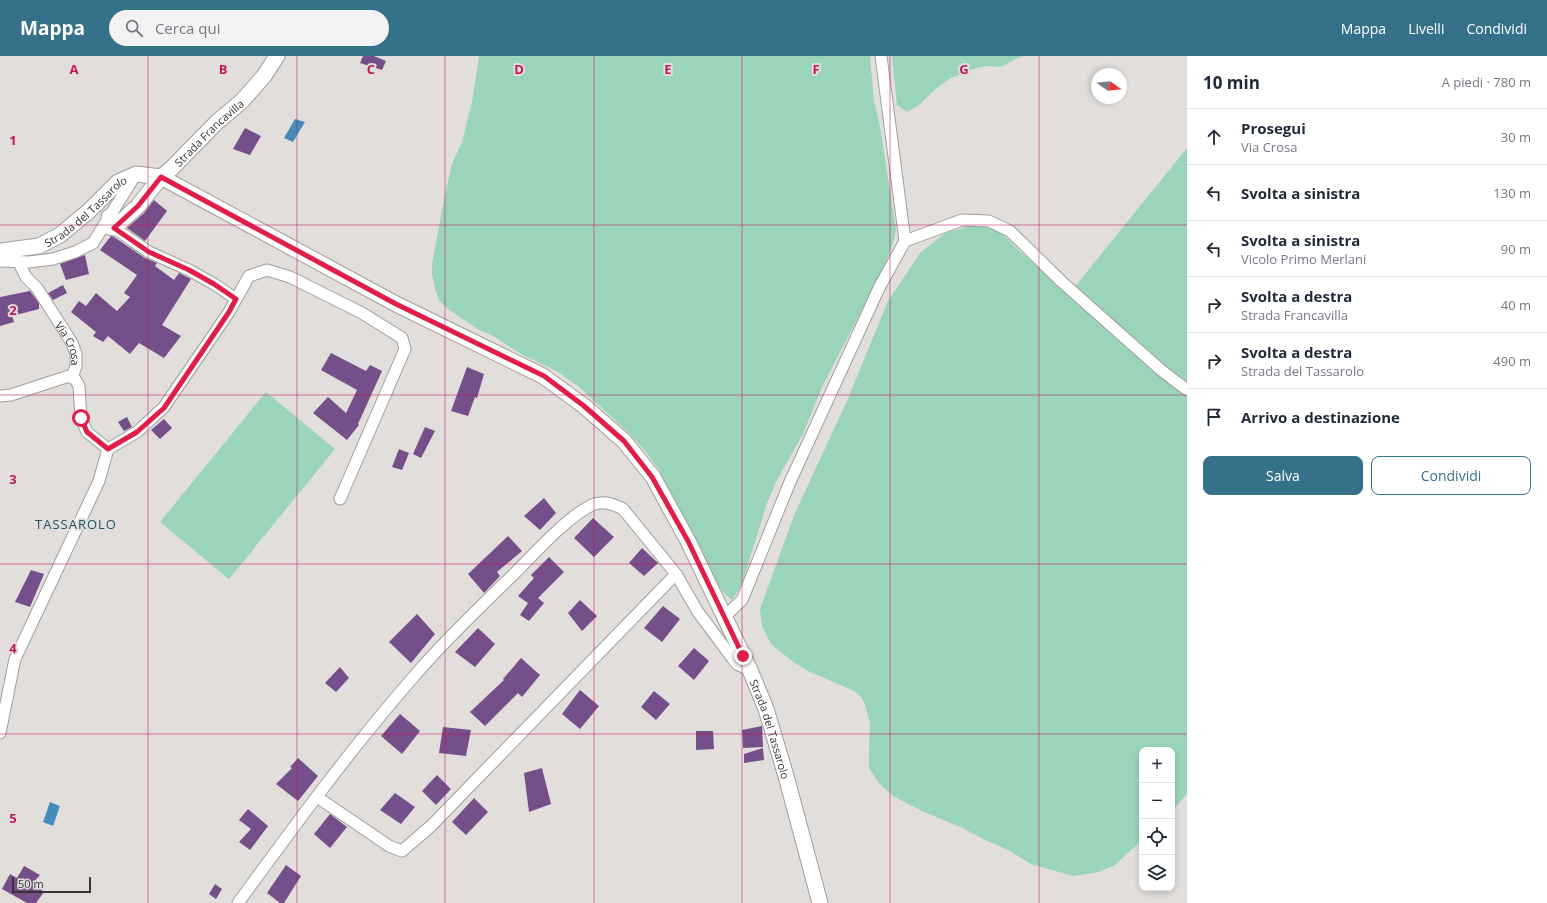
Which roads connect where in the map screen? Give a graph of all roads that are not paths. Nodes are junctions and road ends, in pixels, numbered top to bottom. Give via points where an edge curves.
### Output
1 (276, 56) edge
2 (881, 56) edge
3 (136, 174) junction
4 (161, 177) junction
5 (112, 222) junction
6 (905, 241) junction
7 (0, 251) edge
8 (0, 261) edge
9 (18, 261) junction
10 (236, 299) junction
11 (72, 378) junction
12 (1187, 390) edge
13 (0, 396) edge
14 (108, 449) junction
15 (340, 499) dead end
16 (676, 574) junction
17 (724, 617) junction
18 (750, 670) junction
19 (0, 733) edge
20 (317, 796) junction
21 (238, 903) edge
22 (820, 903) edge

1 - 4 main road, Strada Francavilla via 264,76 242,101 216,122
2 - 6 street
3 - 4 main road, Strada del Tassarolo
3 - 5 street
3 - 7 main road, Strada del Tassarolo via 118,182 60,235 39,246
4 - 5 main road, Strada Francavilla via 138,206
4 - 17 main road, Strada del Tassarolo via 396,304 544,376 584,406 624,441 652,477 688,541
5 - 9 street via 93,242 75,252 53,259
5 - 10 street via 149,252 189,270
6 - 12 street via 962,220 989,221 1010,231 1062,282
6 - 17 street via 879,288 790,482 742,600
8 - 9 street
9 - 11 street, Via Crosa via 26,277 37,288 72,343 76,354
10 - 14 street via 164,408 137,432
10 - 15 street via 248,276 267,270 290,277 362,313 402,338 406,349
11 - 13 street via 69,376 11,395
11 - 14 street, Via Crosa via 79,386 81,418 87,432
14 - 19 street via 99,481 15,659
16 - 18 street via 698,612 733,659 737,664
16 - 20 street via 431,826 402,851 389,846
16 - 20 street via 623,509 603,502 592,505 569,520 457,630 411,680
17 - 18 main road, Strada del Tassarolo
18 - 22 main road, Strada del Tassarolo via 766,709 784,768
20 - 21 street

